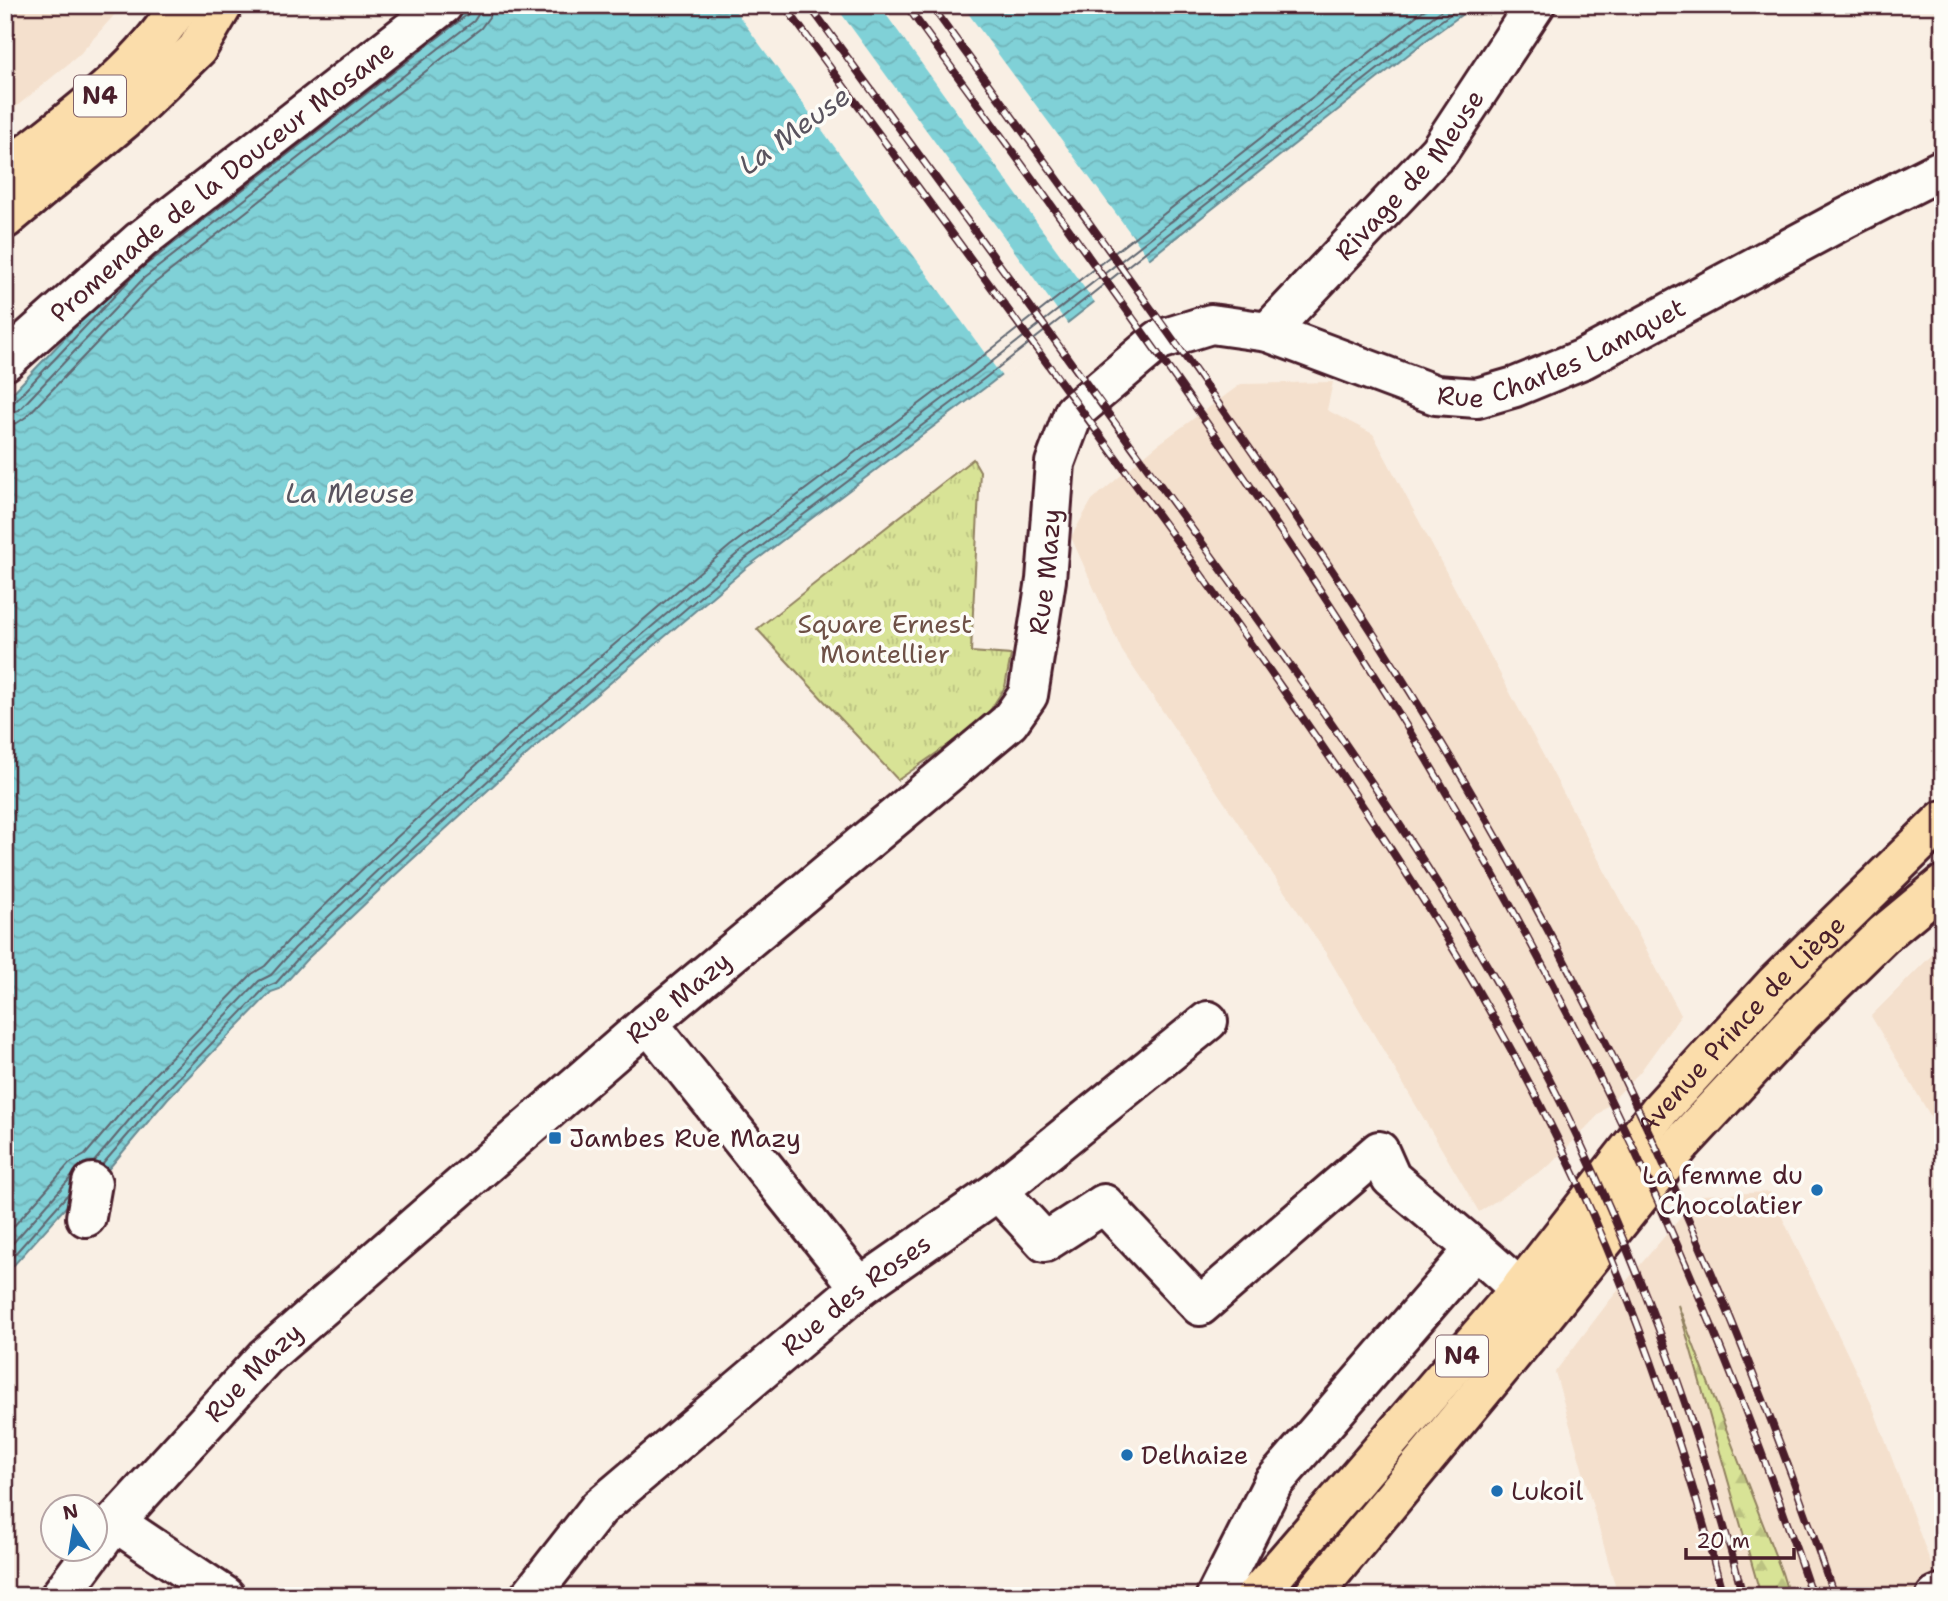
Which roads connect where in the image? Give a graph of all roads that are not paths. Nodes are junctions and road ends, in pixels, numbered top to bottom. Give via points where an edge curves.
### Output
1 (180, 5) edge
2 (223, 5) edge
3 (443, 5) edge
4 (1535, 5) edge
5 (1943, 169) edge
6 (5, 171) edge
7 (5, 219) edge
8 (1268, 332) junction
9 (1159, 340) joint
10 (5, 361) edge
11 (1943, 820) edge
12 (1943, 886) edge
13 (1209, 1021) dead end
14 (648, 1023) junction
15 (998, 1191) junction
16 (1475, 1249) junction
17 (860, 1287) junction
18 (1520, 1289) junction
19 (115, 1522) junction
20 (1943, 1593) edge
21 (60, 1596) edge
22 (225, 1596) edge
23 (530, 1596) edge
24 (1216, 1596) edge
25 (1256, 1596) edge
26 (1312, 1596) edge
27 (1936, 1596) edge

1 - 6 main road, N4 via 164,30 108,90
2 - 7 main road, N4 via 197,49 125,119
3 - 10 street, Promenade de la Douceur Mosane via 141,240
4 - 8 street, Rivage de Meuse via 1438,151
5 - 8 street, Rue Charles Lamquet via 1583,359 1477,398 1436,395
8 - 9 street, Rue Charles Lamquet via 1211,324
9 - 14 street, Rue Mazy via 1074,412 1055,463 1046,580 1028,695 1009,722
11 - 18 main road, Avenue Prince de Liège / N4 via 1775,984 1660,1110
12 - 26 main road, Avenue Prince de Liège / N4 via 1884,934 1801,1015 1681,1144
13 - 15 street, Rue des Roses
14 - 17 street
14 - 19 street, Rue Mazy via 265,1357
15 - 16 street via 1045,1242 1104,1204 1200,1306 1379,1151 1391,1178
15 - 17 street, Rue des Roses
16 - 18 street
16 - 24 street via 1273,1483
17 - 23 street, Rue des Roses via 599,1508
18 - 25 main road, Avenue Prince de Liège / N4
19 - 21 street, Rue Mazy
19 - 22 street
20 - 27 street

